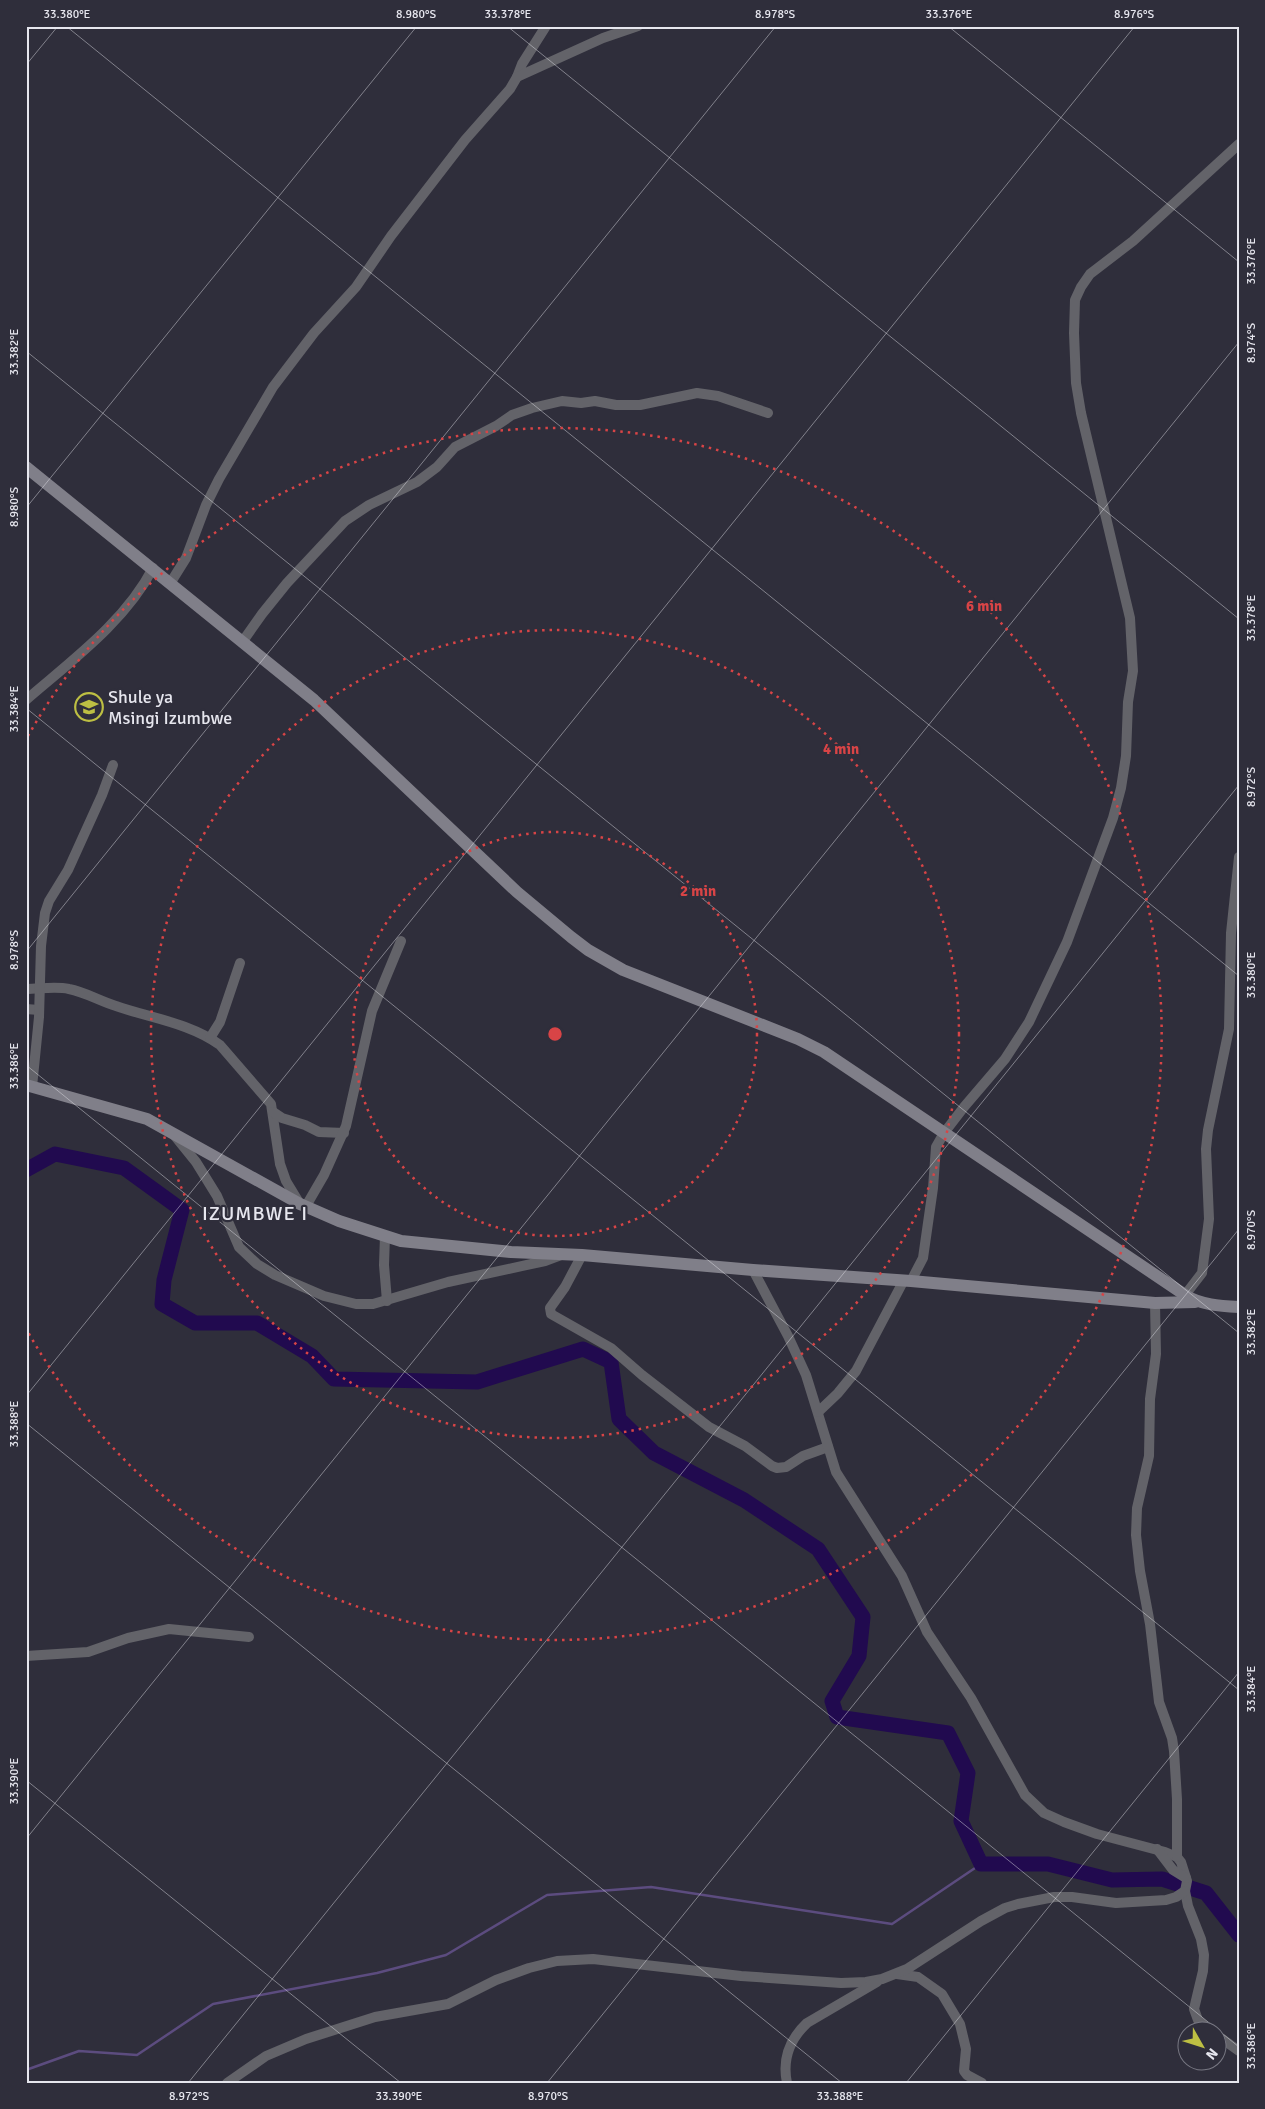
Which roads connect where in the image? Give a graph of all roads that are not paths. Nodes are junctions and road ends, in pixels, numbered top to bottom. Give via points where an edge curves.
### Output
1 (546, 26) edge
2 (638, 26) edge
3 (517, 77) junction
4 (1239, 144) edge
5 (768, 413) dead end
6 (26, 467) edge
7 (153, 568) junction
8 (171, 582) junction
9 (243, 641) junction
10 (26, 700) edge
11 (113, 765) dead end
12 (1239, 857) edge
13 (401, 941) dead end
14 (240, 963) dead end
15 (26, 989) edge
16 (40, 989) junction
17 (26, 1009) edge
18 (39, 1010) junction
19 (210, 1038) junction
20 (29, 1086) edge
21 (274, 1112) junction
22 (172, 1131) junction
23 (344, 1133) junction
24 (944, 1133) junction
25 (303, 1205) junction
26 (385, 1236) junction
27 (562, 1255) junction
28 (582, 1255) junction
29 (753, 1270) junction
30 (908, 1280) junction
31 (1190, 1299) junction
32 (387, 1300) junction
33 (1155, 1303) junction
34 (1239, 1307) edge
35 (818, 1412) junction
36 (828, 1447) junction
37 (249, 1637) dead end
38 (26, 1656) edge
39 (1157, 1850) junction
40 (1177, 1857) junction
41 (1186, 1883) junction
42 (896, 1974) junction
43 (882, 1979) junction
44 (1200, 2022) edge
45 (1228, 2043) edge
46 (1239, 2051) edge
47 (227, 2083) edge
48 (787, 2083) edge
49 (982, 2083) edge

1 - 3 street
2 - 3 street
3 - 8 street via 464,140 356,287 273,387 222,472 186,558
4 - 24 street via 1133,241 1090,274 1074,300 1076,383 1081,413 1130,618 1133,672 1126,756 1113,818 1067,942 1030,1022 1005,1059
5 - 9 street via 718,396 697,393 640,405 562,401 512,415 455,447 437,467 417,482 346,521 287,583
6 - 7 main road
7 - 8 main road
7 - 10 street via 140,590 114,620
8 - 9 main road
9 - 24 main road via 314,700 517,892 588,950 623,970 798,1039 837,1061
11 - 16 street via 68,870 45,913
12 - 31 street via 1231,933 1229,1029 1206,1149 1209,1219 1202,1273
13 - 23 street via 372,1011
14 - 19 street via 220,1022
15 - 16 street
16 - 18 street
16 - 19 street via 62,988 84,993
17 - 18 street
18 - 20 street
19 - 21 street via 224,1048 266,1097
20 - 22 main road via 130,1113
21 - 23 street via 319,1132
21 - 25 street via 280,1164 286,1181
22 - 25 main road
22 - 32 street via 217,1196 239,1247 256,1264 286,1281 324,1296 364,1304
23 - 25 street via 324,1175
24 - 30 street via 935,1151 922,1258
24 - 31 main road
25 - 26 main road
26 - 27 main road via 427,1244
26 - 32 street
27 - 28 main road
27 - 32 street
28 - 29 main road
28 - 36 street via 550,1308 551,1314 611,1348 709,1427 745,1446 772,1466 786,1467
29 - 30 main road
29 - 35 street via 799,1361
30 - 33 main road
30 - 35 street via 856,1371
31 - 33 main road
31 - 34 main road
33 - 40 street via 1156,1354 1150,1399 1149,1456 1137,1508 1136,1536 1159,1702 1174,1751
35 - 36 street
36 - 39 street via 836,1472 902,1576 928,1632 971,1698 1029,1800 1044,1813 1064,1822
37 - 38 street via 169,1629 128,1638 88,1652
39 - 40 street
39 - 41 street
40 - 41 street
41 - 42 street via 1176,1897 1166,1900 1116,1903 1072,1897 1031,1900 1004,1908
41 - 44 street via 1190,1913 1204,1955 1194,2009
42 - 43 street
42 - 49 street via 918,1977 942,1994 960,2024 966,2048 965,2073
43 - 47 street via 841,1983 741,1976 592,1959 557,1961 496,1980 448,2004 375,2017 306,2039 266,2056
43 - 48 street via 807,2023 798,2032 788,2051
45 - 46 street

